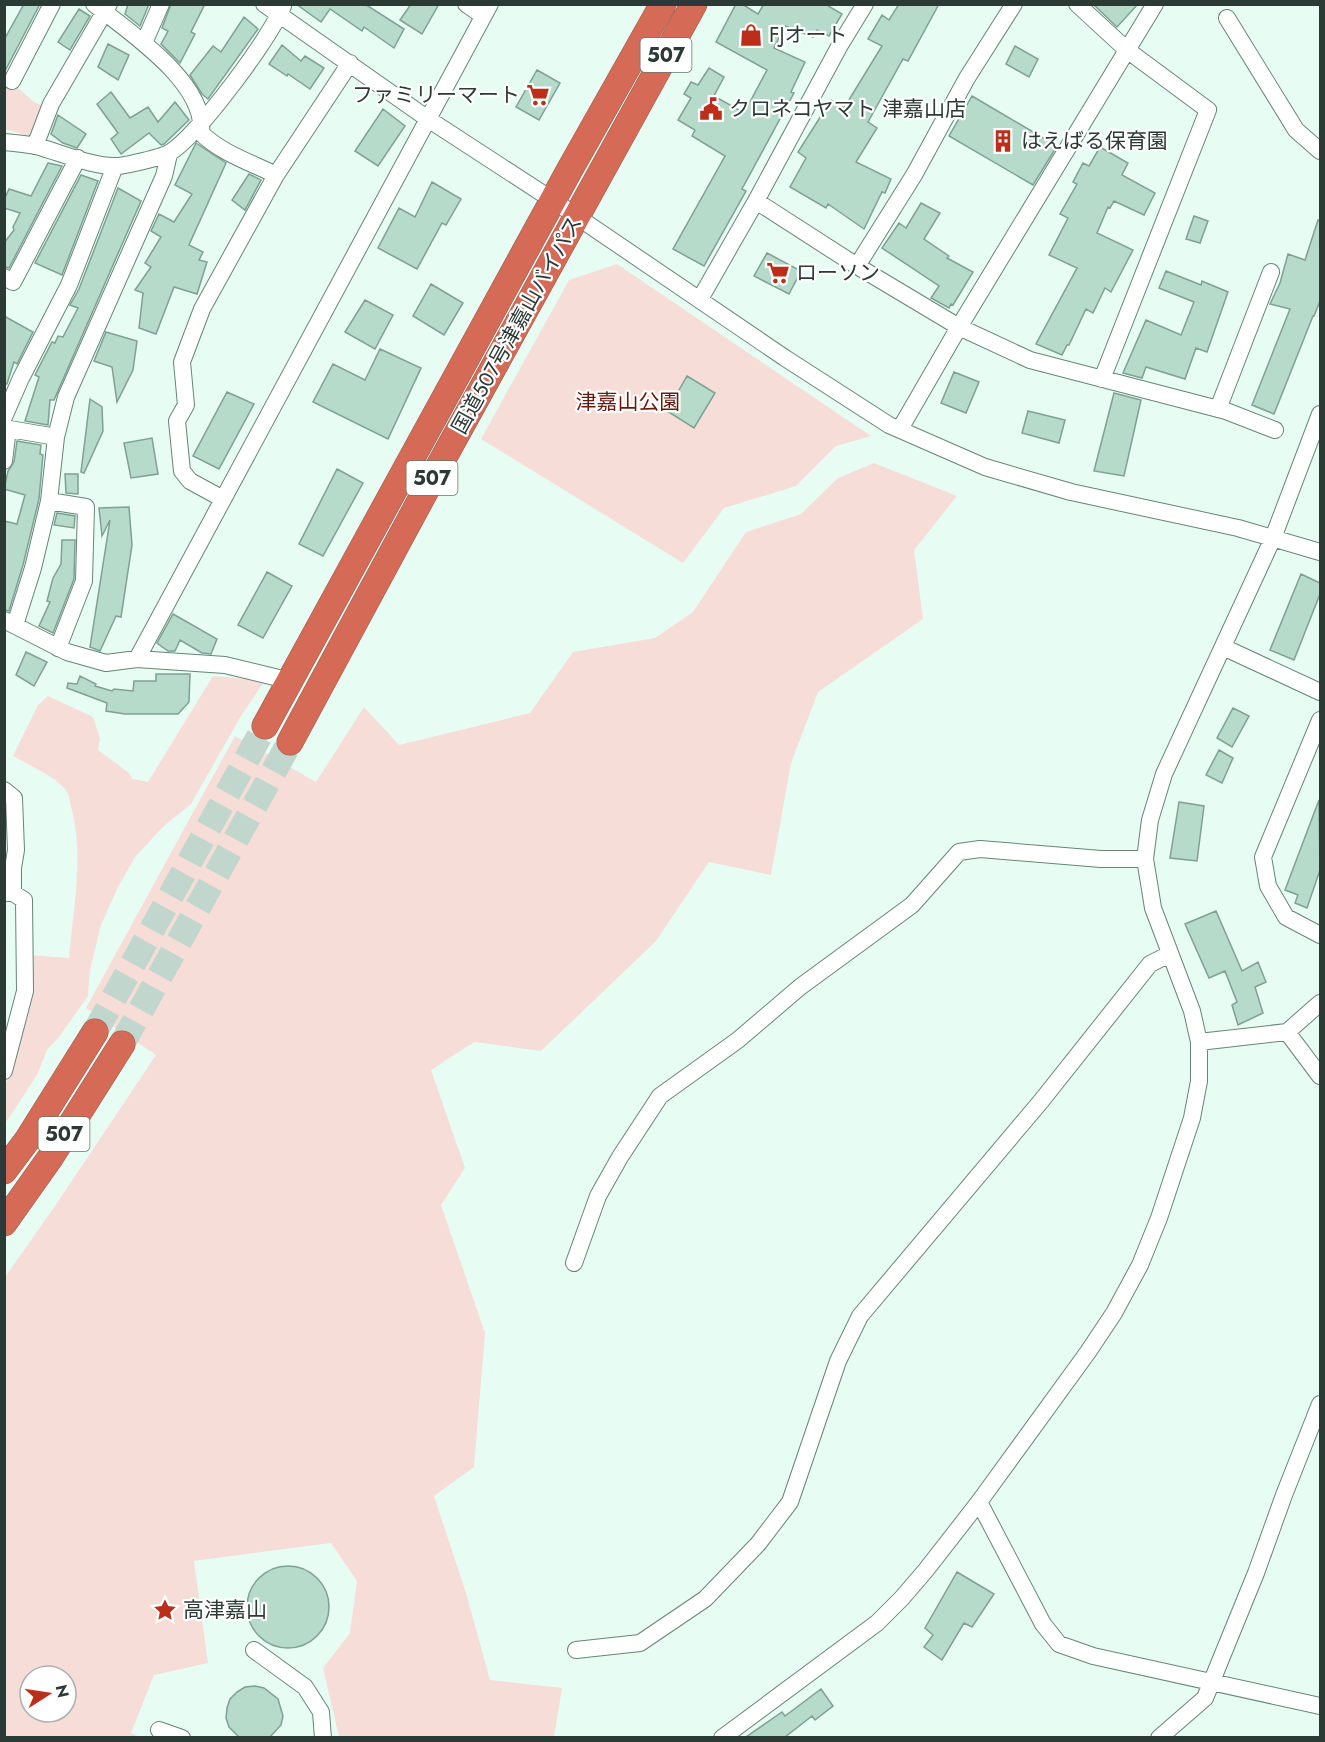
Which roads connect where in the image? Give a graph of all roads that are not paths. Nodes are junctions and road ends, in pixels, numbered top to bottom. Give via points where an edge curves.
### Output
1 (52, 4) edge
2 (161, 4) edge
3 (264, 4) edge
4 (466, 4) edge
5 (663, 4) edge
6 (694, 4) edge
7 (865, 4) edge
8 (1014, 4) edge
9 (1077, 4) edge
10 (1155, 4) edge
11 (103, 8) edge
12 (282, 10) edge
13 (486, 10) edge
14 (1227, 18) dead end
15 (144, 43) junction
16 (1127, 50) junction
17 (350, 63) junction
18 (12, 81) dead end
19 (428, 119) junction
20 (202, 122) junction
21 (4, 142) edge
22 (35, 146) junction
23 (1320, 151) edge
24 (169, 154) junction
25 (78, 158) junction
26 (115, 166) junction
27 (276, 175) junction
28 (554, 201) junction
29 (756, 201) junction
30 (576, 216) junction
31 (857, 266) junction
32 (1271, 272) dead end
33 (4, 278) edge
34 (700, 299) junction
35 (959, 327) junction
36 (1102, 379) junction
37 (1218, 409) junction
38 (1320, 414) edge
39 (6, 424) edge
40 (900, 429) junction
41 (1275, 430) dead end
42 (56, 437) junction
43 (4, 461) edge
44 (223, 499) junction
45 (49, 501) junction
46 (1273, 538) junction
47 (1320, 552) edge
48 (10, 622) edge
49 (1223, 647) junction
50 (58, 648) junction
51 (137, 659) junction
52 (291, 681) junction
53 (1320, 692) edge
54 (1320, 720) edge
55 (265, 726) tunnel mouth
56 (290, 742) tunnel mouth
57 (4, 790) edge
58 (1145, 858) junction
59 (9, 893) edge
60 (1320, 935) edge
61 (1170, 954) junction
62 (1320, 1003) edge
63 (95, 1032) tunnel mouth
64 (1287, 1032) junction
65 (1198, 1042) junction
66 (122, 1044) tunnel mouth
67 (4, 1071) edge
68 (1320, 1076) edge
69 (4, 1171) edge
70 (4, 1223) edge
71 (574, 1263) dead end
72 (1320, 1404) edge
73 (979, 1502) junction
74 (254, 1650) dead end
75 (576, 1650) dead end
76 (1211, 1683) junction
77 (1320, 1706) edge
78 (159, 1730) dead end
79 (183, 1737) edge
80 (323, 1737) edge
81 (722, 1737) edge
82 (1159, 1737) edge

1 - 18 street
2 - 15 street
3 - 12 street
4 - 13 street
5 - 28 highway, 国道507号津嘉山バイパス / 507
6 - 30 highway, 国道507号津嘉山バイパス / 507
7 - 29 street
8 - 31 street
9 - 16 street
10 - 16 street
11 - 15 street
11 - 22 street via 51,104
12 - 17 street
12 - 20 street
13 - 19 street
14 - 23 street via 1296,130
15 - 20 street via 178,77 195,102
16 - 35 street
16 - 36 street via 1208,110
17 - 19 street
17 - 27 street
19 - 28 street
19 - 44 street
20 - 24 street
20 - 27 street via 201,134 205,138
21 - 22 street
22 - 25 street
24 - 26 street
24 - 42 street via 164,176 66,397
25 - 26 street
25 - 33 street via 13,282
26 - 39 street via 69,285 21,378
27 - 44 street via 202,309 182,362 186,405 177,421 182,471 190,481
28 - 30 street
28 - 52 highway, 国道507号津嘉山バイパス / 507
29 - 31 street
29 - 34 street
30 - 34 street
30 - 56 highway, 国道507号津嘉山バイパス / 507
31 - 35 street
32 - 37 street
34 - 40 street
35 - 36 street via 1030,360
35 - 40 street
36 - 37 street
37 - 41 street
38 - 46 street
39 - 42 street
39 - 43 street
40 - 46 street via 985,466 1071,492
42 - 45 street
44 - 51 street
45 - 48 street via 33,568
45 - 50 street via 87,507 84,581
46 - 47 street
46 - 49 street
48 - 50 street
49 - 53 street
49 - 58 street via 1164,774 1150,820
50 - 51 street via 106,663
51 - 52 street via 225,665
52 - 55 highway, 国道507号津嘉山バイパス / 507
54 - 60 street via 1263,857 1268,886 1286,917
57 - 59 street via 14,798 16,850
58 - 61 street via 1154,908
58 - 71 street via 1101,859 980,849 959,852 912,905 660,1096 598,1196
59 - 67 street via 24,900 24,991
61 - 65 street via 1192,1011
61 - 75 street via 1150,964 1035,1109 860,1316 838,1361 790,1502 758,1544 705,1599 640,1643
62 - 64 street
63 - 69 highway, 507
64 - 65 street
64 - 68 street
65 - 73 street via 1199,1081 1192,1118 1140,1265 1088,1352
66 - 70 highway, 507
72 - 76 street
73 - 76 street via 1043,1624 1059,1644 1093,1656
73 - 81 street via 926,1570 877,1623
74 - 80 street via 305,1687 321,1713
76 - 77 street
76 - 82 street via 1205,1698
78 - 79 street

